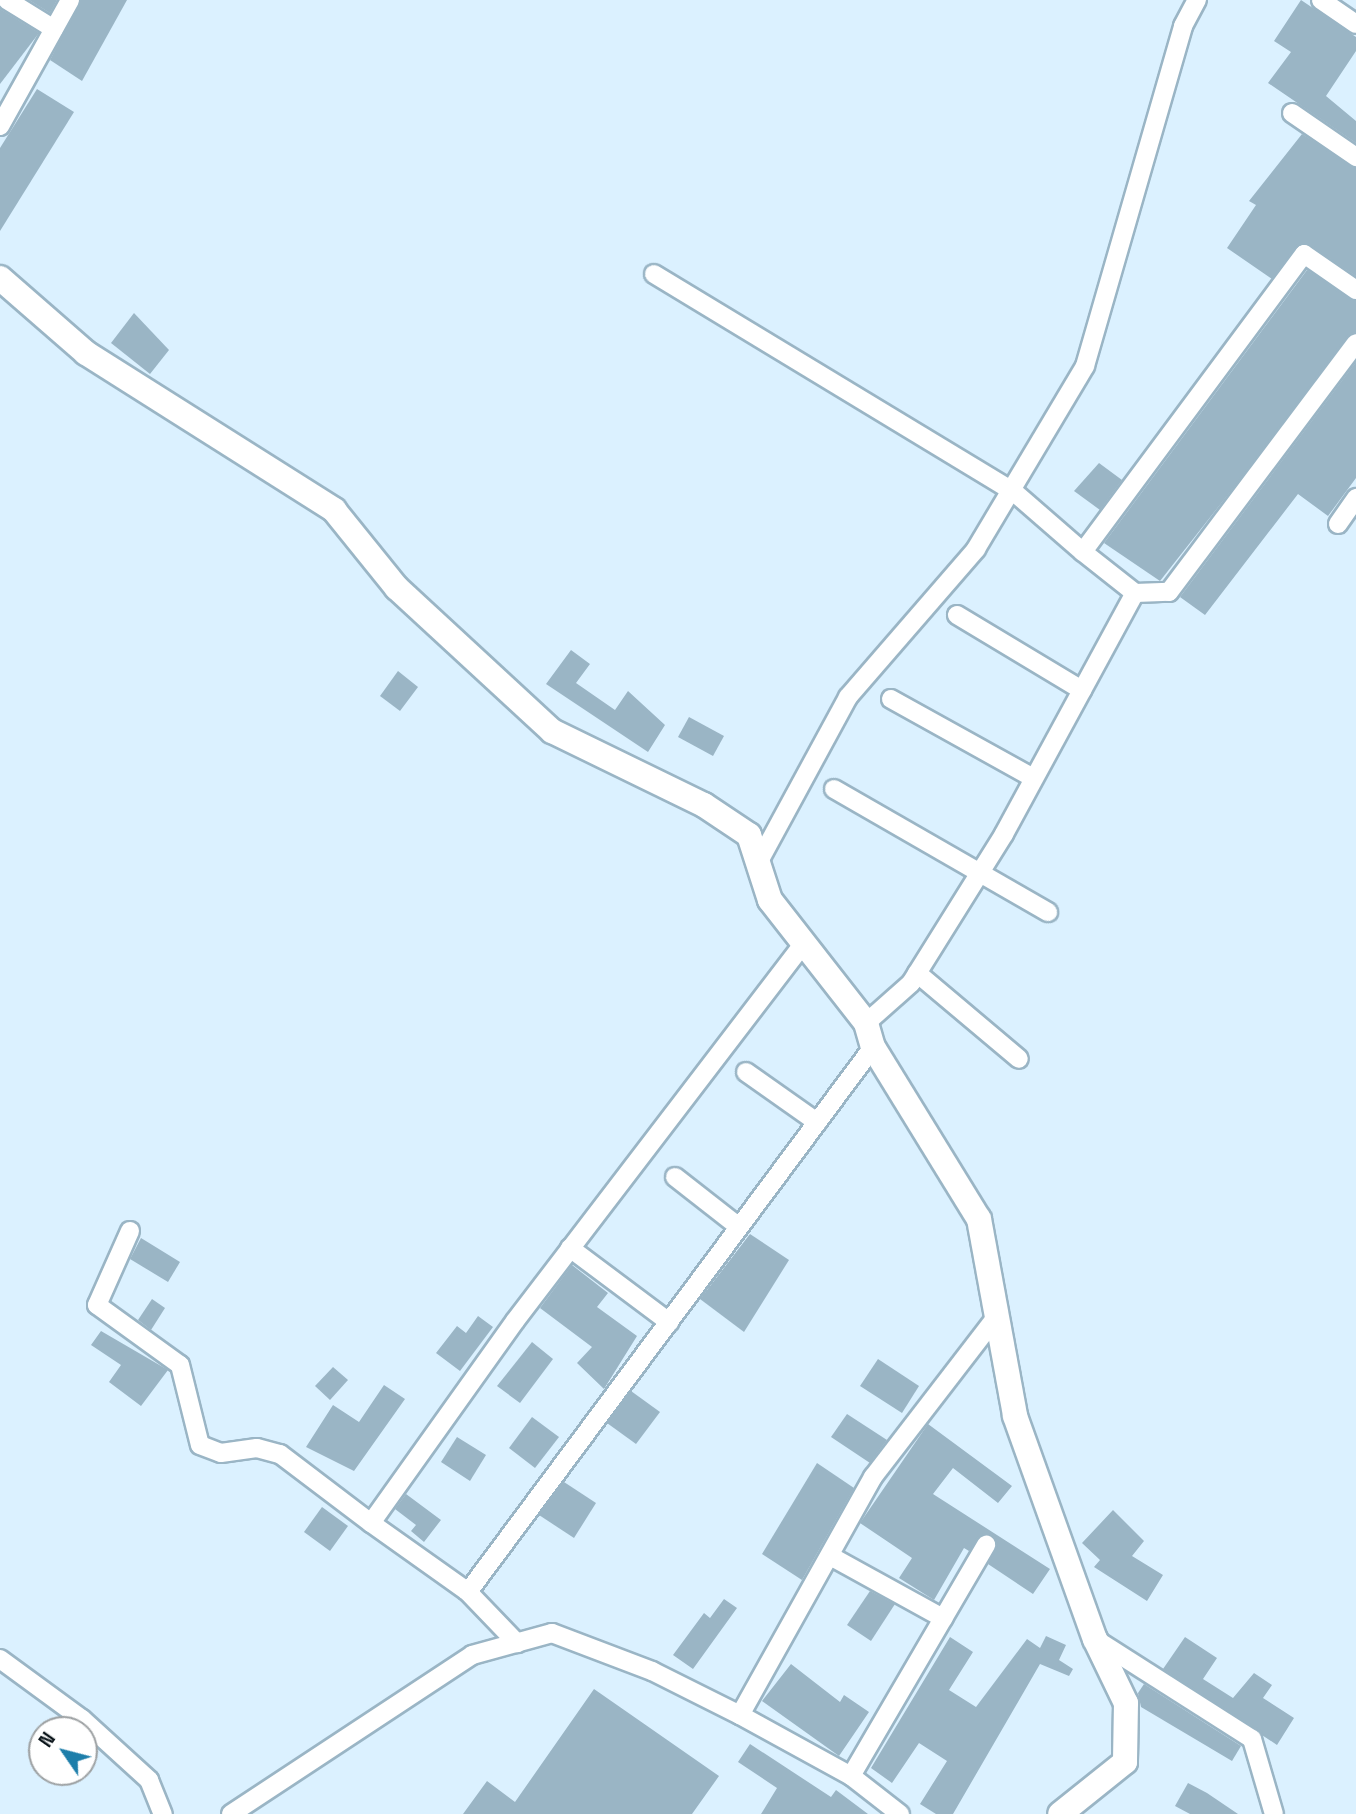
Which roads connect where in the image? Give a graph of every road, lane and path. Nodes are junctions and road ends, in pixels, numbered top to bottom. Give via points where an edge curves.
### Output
1 (7, 0) edge
2 (70, 0) edge
3 (1196, 0) edge
4 (1321, 0) edge
5 (1356, 24) edge
6 (54, 29) junction
7 (1292, 113) dead end
8 (2, 118) edge
9 (1356, 157) edge
10 (654, 275) dead end
11 (0, 278) edge
12 (1356, 290) edge
13 (1356, 343) edge
14 (1014, 492) junction
15 (1356, 498) edge
16 (1338, 524) dead end
17 (1083, 552) junction
18 (1135, 593) junction
19 (957, 615) dead end
20 (1082, 690) junction
21 (891, 699) dead end
22 (1032, 778) junction
23 (834, 789) dead end
24 (758, 863) junction
25 (980, 873) junction
26 (1048, 912) dead end
27 (802, 946) junction
28 (917, 973) junction
29 (866, 1023) junction
30 (873, 1047) junction
31 (1019, 1059) dead end
32 (746, 1072) dead end
33 (817, 1122) junction
34 (674, 1177) dead end
35 (739, 1227) junction
36 (130, 1231) dead end
37 (570, 1248) junction
38 (997, 1316) junction
39 (669, 1322) junction
40 (371, 1523) junction
41 (986, 1545) dead end
42 (832, 1557) junction
43 (468, 1592) junction
44 (943, 1618) junction
45 (1094, 1639) junction
46 (517, 1643) junction
47 (0, 1659) edge
48 (740, 1715) junction
49 (851, 1776) junction
50 (888, 1810) edge
51 (163, 1814) edge
52 (231, 1814) edge
53 (1060, 1814) edge
54 (1275, 1814) edge

1 - 6 street
2 - 6 street
3 - 14 street via 1183,26 1085,366
4 - 5 street
6 - 8 street
7 - 9 street
10 - 14 street
11 - 24 street via 86,354 334,510 397,588 552,731 704,805 749,835
12 - 17 street via 1304,254
13 - 18 street via 1169,592
14 - 17 street
14 - 24 street via 976,550 848,697
15 - 16 street
17 - 18 street
18 - 20 street
19 - 20 street
20 - 22 street
21 - 22 street
22 - 25 street
23 - 25 street
24 - 27 street via 770,900
25 - 26 street
25 - 28 street
27 - 29 street
27 - 37 street
28 - 29 street
28 - 31 street
29 - 30 street
30 - 33 street
30 - 38 street via 979,1219
32 - 33 street
33 - 35 street
34 - 35 street
35 - 39 street
36 - 40 street via 97,1305 180,1365 200,1444 221,1452 257,1448 280,1454
37 - 39 street
37 - 40 street
38 - 42 street via 873,1477
38 - 45 street via 1015,1416
39 - 43 street
40 - 43 street
41 - 44 street
42 - 44 street
42 - 48 street
43 - 46 street
44 - 49 street
45 - 53 street via 1126,1703 1129,1753 1112,1778
45 - 54 street via 1252,1739
46 - 48 street via 552,1633 652,1671
46 - 52 street via 472,1655
47 - 51 street via 82,1719 149,1780
48 - 49 street
49 - 50 street

